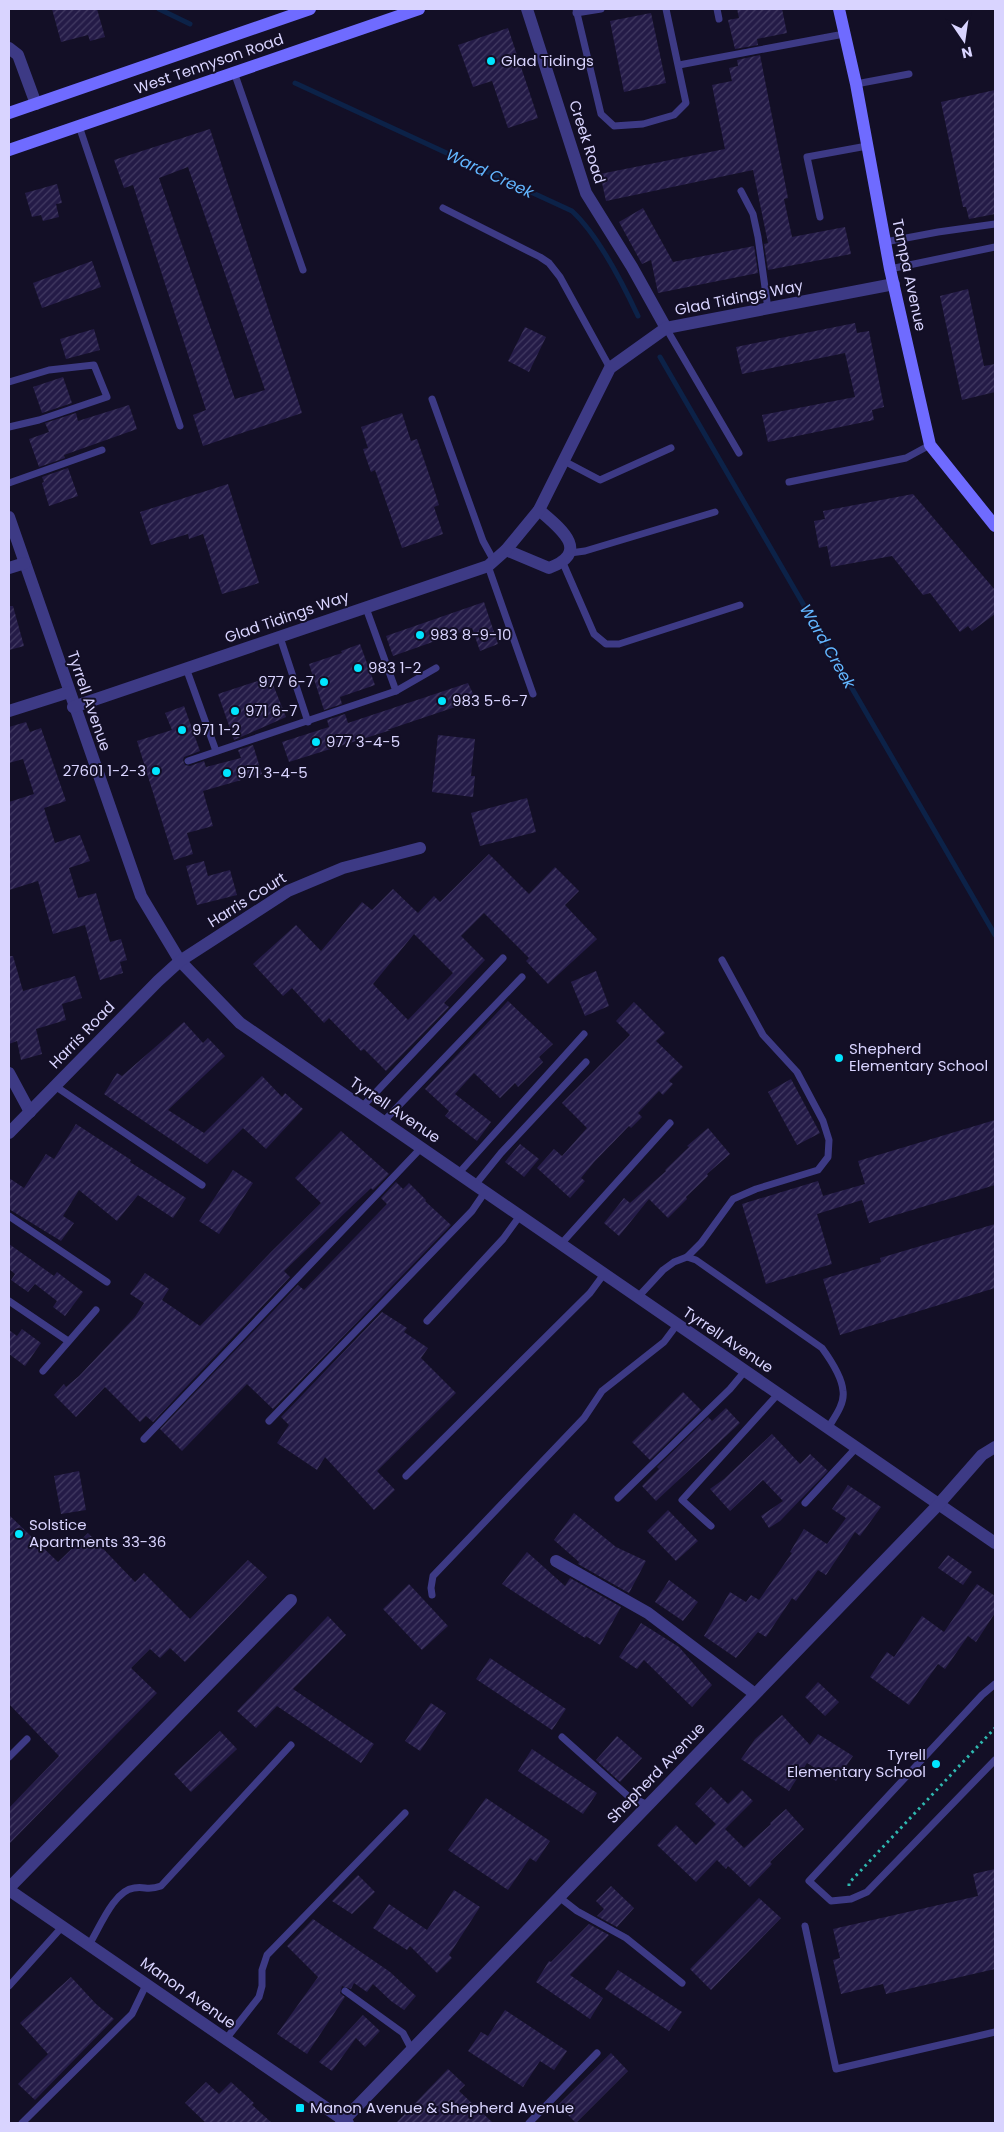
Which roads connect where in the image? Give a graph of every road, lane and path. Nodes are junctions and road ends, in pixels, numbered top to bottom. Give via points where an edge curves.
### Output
1 (310, 9) edge
2 (420, 9) edge
3 (526, 9) edge
4 (601, 9) edge
5 (666, 9) edge
6 (717, 9) edge
7 (839, 9) edge
8 (576, 11) edge
9 (720, 18) dead end
10 (844, 34) junction
11 (9, 48) edge
12 (678, 65) junction
13 (234, 72) junction
14 (909, 74) dead end
15 (856, 84) junction
16 (36, 104) junction
17 (9, 113) edge
18 (79, 126) junction
19 (867, 146) junction
20 (9, 150) edge
21 (741, 191) dead end
22 (443, 208) dead end
23 (820, 217) dead end
24 (995, 224) edge
25 (885, 242) junction
26 (995, 247) edge
27 (890, 269) junction
28 (303, 270) dead end
29 (894, 284) junction
30 (768, 309) junction
31 (666, 328) junction
32 (610, 368) junction
33 (9, 382) edge
34 (432, 399) dead end
35 (180, 426) dead end
36 (9, 427) edge
37 (930, 445) junction
38 (671, 448) dead end
39 (102, 450) dead end
40 (739, 453) dead end
41 (564, 461) junction
42 (789, 482) dead end
43 (9, 483) edge
44 (539, 510) junction
45 (715, 512) dead end
46 (9, 518) edge
47 (995, 526) edge
48 (506, 550) junction
49 (566, 558) junction
50 (25, 563) junction
51 (491, 563) junction
52 (9, 568) edge
53 (740, 605) dead end
54 (366, 608) junction
55 (280, 637) junction
56 (186, 668) junction
57 (436, 668) dead end
58 (396, 691) junction
59 (69, 692) junction
60 (533, 694) dead end
61 (73, 707) junction
62 (9, 711) edge
63 (308, 722) junction
64 (216, 751) junction
65 (188, 761) dead end
66 (420, 848) dead end
67 (503, 958) dead end
68 (722, 960) dead end
69 (180, 961) junction
70 (522, 977) dead end
71 (584, 1034) dead end
72 (586, 1062) dead end
73 (9, 1073) edge
74 (55, 1086) junction
75 (362, 1107) junction
76 (30, 1112) junction
77 (383, 1122) junction
78 (670, 1123) dead end
79 (9, 1134) edge
80 (421, 1148) junction
81 (458, 1174) junction
82 (202, 1185) dead end
83 (480, 1189) junction
84 (9, 1216) edge
85 (519, 1217) junction
86 (561, 1244) junction
87 (687, 1257) junction
88 (604, 1274) junction
89 (107, 1282) dead end
90 (638, 1298) junction
91 (9, 1301) edge
92 (96, 1310) dead end
93 (427, 1320) dead end
94 (676, 1326) junction
95 (68, 1342) junction
96 (42, 1371) dead end
97 (745, 1371) junction
98 (778, 1394) junction
99 (269, 1420) dead end
100 (828, 1428) junction
101 (144, 1440) dead end
102 (995, 1447) edge
103 (856, 1448) junction
104 (406, 1476) dead end
105 (618, 1498) dead end
106 (805, 1503) dead end
107 (938, 1505) junction
108 (711, 1526) dead end
109 (995, 1544) edge
110 (556, 1561) dead end
111 (432, 1595) dead end
112 (291, 1600) dead end
113 (995, 1684) edge
114 (755, 1694) junction
115 (995, 1728) edge
116 (562, 1738) dead end
117 (27, 1739) dead end
118 (291, 1745) dead end
119 (9, 1757) edge
120 (995, 1760) edge
121 (648, 1805) junction
122 (404, 1814) dead end
123 (848, 1886) dead end
124 (9, 1889) edge
125 (559, 1897) junction
126 (804, 1926) dead end
127 (62, 1927) junction
128 (89, 1945) junction
129 (682, 1983) dead end
130 (146, 1984) junction
131 (9, 1986) edge
132 (345, 1991) dead end
133 (995, 2032) edge
134 (226, 2040) junction
135 (412, 2050) junction
136 (597, 2053) dead end
137 (344, 2122) edge
138 (22, 2123) edge
139 (529, 2123) edge

1 - 16 main road, West Tennyson Road
2 - 13 main road, West Tennyson Road
3 - 31 street, Creek Road via 586,193
4 - 8 lane
5 - 12 lane
6 - 9 lane
7 - 10 main road, Tampa Avenue
8 - 12 lane via 601,114 614,126 643,124 674,115 686,103
10 - 12 lane
10 - 15 main road, Tampa Avenue
11 - 16 street via 18,55
13 - 18 main road, West Tennyson Road
13 - 28 lane
14 - 15 lane
15 - 19 main road, Tampa Avenue
16 - 17 main road, West Tennyson Road
18 - 20 main road, West Tennyson Road
18 - 35 lane
19 - 23 lane via 808,157
19 - 25 main road, Tampa Avenue
21 - 30 lane via 753,214
22 - 32 lane via 549,264 560,277
24 - 25 lane
25 - 27 main road, Tampa Avenue
26 - 27 lane
27 - 29 main road, Tampa Avenue
29 - 30 street, Glad Tidings Way
29 - 37 main road, Tampa Avenue
30 - 31 street, Glad Tidings Way
31 - 32 street, Glad Tidings Way
31 - 40 lane
32 - 41 street, Glad Tidings Way
33 - 36 lane via 49,370 94,365 107,397
34 - 51 lane
37 - 42 lane via 906,458
37 - 47 main road, Tampa Avenue
38 - 41 lane via 600,480
39 - 43 lane
41 - 44 street, Glad Tidings Way
44 - 48 street, Glad Tidings Way
44 - 49 street via 560,527 568,539
45 - 49 lane
46 - 50 street, Tyrrell Avenue
48 - 49 street via 549,568
48 - 51 street, Glad Tidings Way
49 - 53 lane via 594,634 606,644 619,644
50 - 52 street
50 - 59 street, Tyrrell Avenue
51 - 54 street, Glad Tidings Way
51 - 60 lane
54 - 55 street, Glad Tidings Way
54 - 58 lane
55 - 56 street, Glad Tidings Way
55 - 63 lane
56 - 61 street, Glad Tidings Way
56 - 64 lane
57 - 58 lane
58 - 63 lane
59 - 61 street, Tyrrell Avenue
59 - 62 street
61 - 69 street, Tyrrell Avenue via 141,896
63 - 64 lane
64 - 65 lane
66 - 69 street, Harris Court via 343,868 288,891
67 - 75 lane
68 - 87 lane via 763,1035 797,1072 824,1121 829,1140 828,1157 818,1170 756,1189 733,1200
69 - 74 street, Harris Road
69 - 75 street, Tyrrell Avenue via 240,1023
70 - 77 lane
71 - 81 lane
72 - 83 lane via 501,1153
73 - 76 street
74 - 76 street, Harris Road
74 - 82 lane
75 - 77 street, Tyrrell Avenue
76 - 79 street, Harris Road
77 - 80 street, Tyrrell Avenue
78 - 86 lane
80 - 81 street, Tyrrell Avenue
80 - 101 lane
81 - 83 street, Tyrrell Avenue
83 - 85 street, Tyrrell Avenue
83 - 99 lane via 472,1211
84 - 89 lane
85 - 86 street, Tyrrell Avenue
85 - 93 lane via 503,1239
86 - 88 street, Tyrrell Avenue
87 - 90 lane via 662,1270
87 - 100 lane via 696,1260 822,1348 832,1362 844,1392
88 - 90 street, Tyrrell Avenue
88 - 104 lane via 590,1293
90 - 94 street, Tyrrell Avenue
91 - 95 lane
92 - 95 lane
94 - 97 street, Tyrrell Avenue
94 - 111 lane via 664,1342 602,1391 584,1418 433,1576
95 - 96 lane
97 - 98 street, Tyrrell Avenue
97 - 105 lane
98 - 100 street, Tyrrell Avenue
98 - 108 lane via 682,1500
100 - 103 street, Tyrrell Avenue
102 - 107 street, Shepherd Avenue via 982,1455
103 - 106 lane
103 - 107 street, Tyrrell Avenue
107 - 109 street, Tyrrell Avenue
107 - 114 street, Shepherd Avenue
110 - 114 street via 648,1613
112 - 124 street
113 - 120 lane via 809,1881 831,1901 851,1899 868,1892
114 - 121 street, Shepherd Avenue
115 - 123 path
116 - 121 lane via 628,1796
117 - 119 lane
118 - 128 lane via 161,1886 150,1890 134,1888 121,1893
121 - 125 street, Shepherd Avenue
122 - 134 lane via 267,1955 259,1996
124 - 127 street, Manon Avenue
125 - 129 lane via 577,1911 626,1938
125 - 135 street, Shepherd Avenue
126 - 133 lane via 836,2069
127 - 128 street, Manon Avenue
127 - 131 lane
128 - 130 street, Manon Avenue
130 - 134 street, Manon Avenue
130 - 138 lane via 132,2014
132 - 135 lane via 403,2032
134 - 137 street, Manon Avenue
135 - 137 street, Shepherd Avenue
136 - 139 lane

